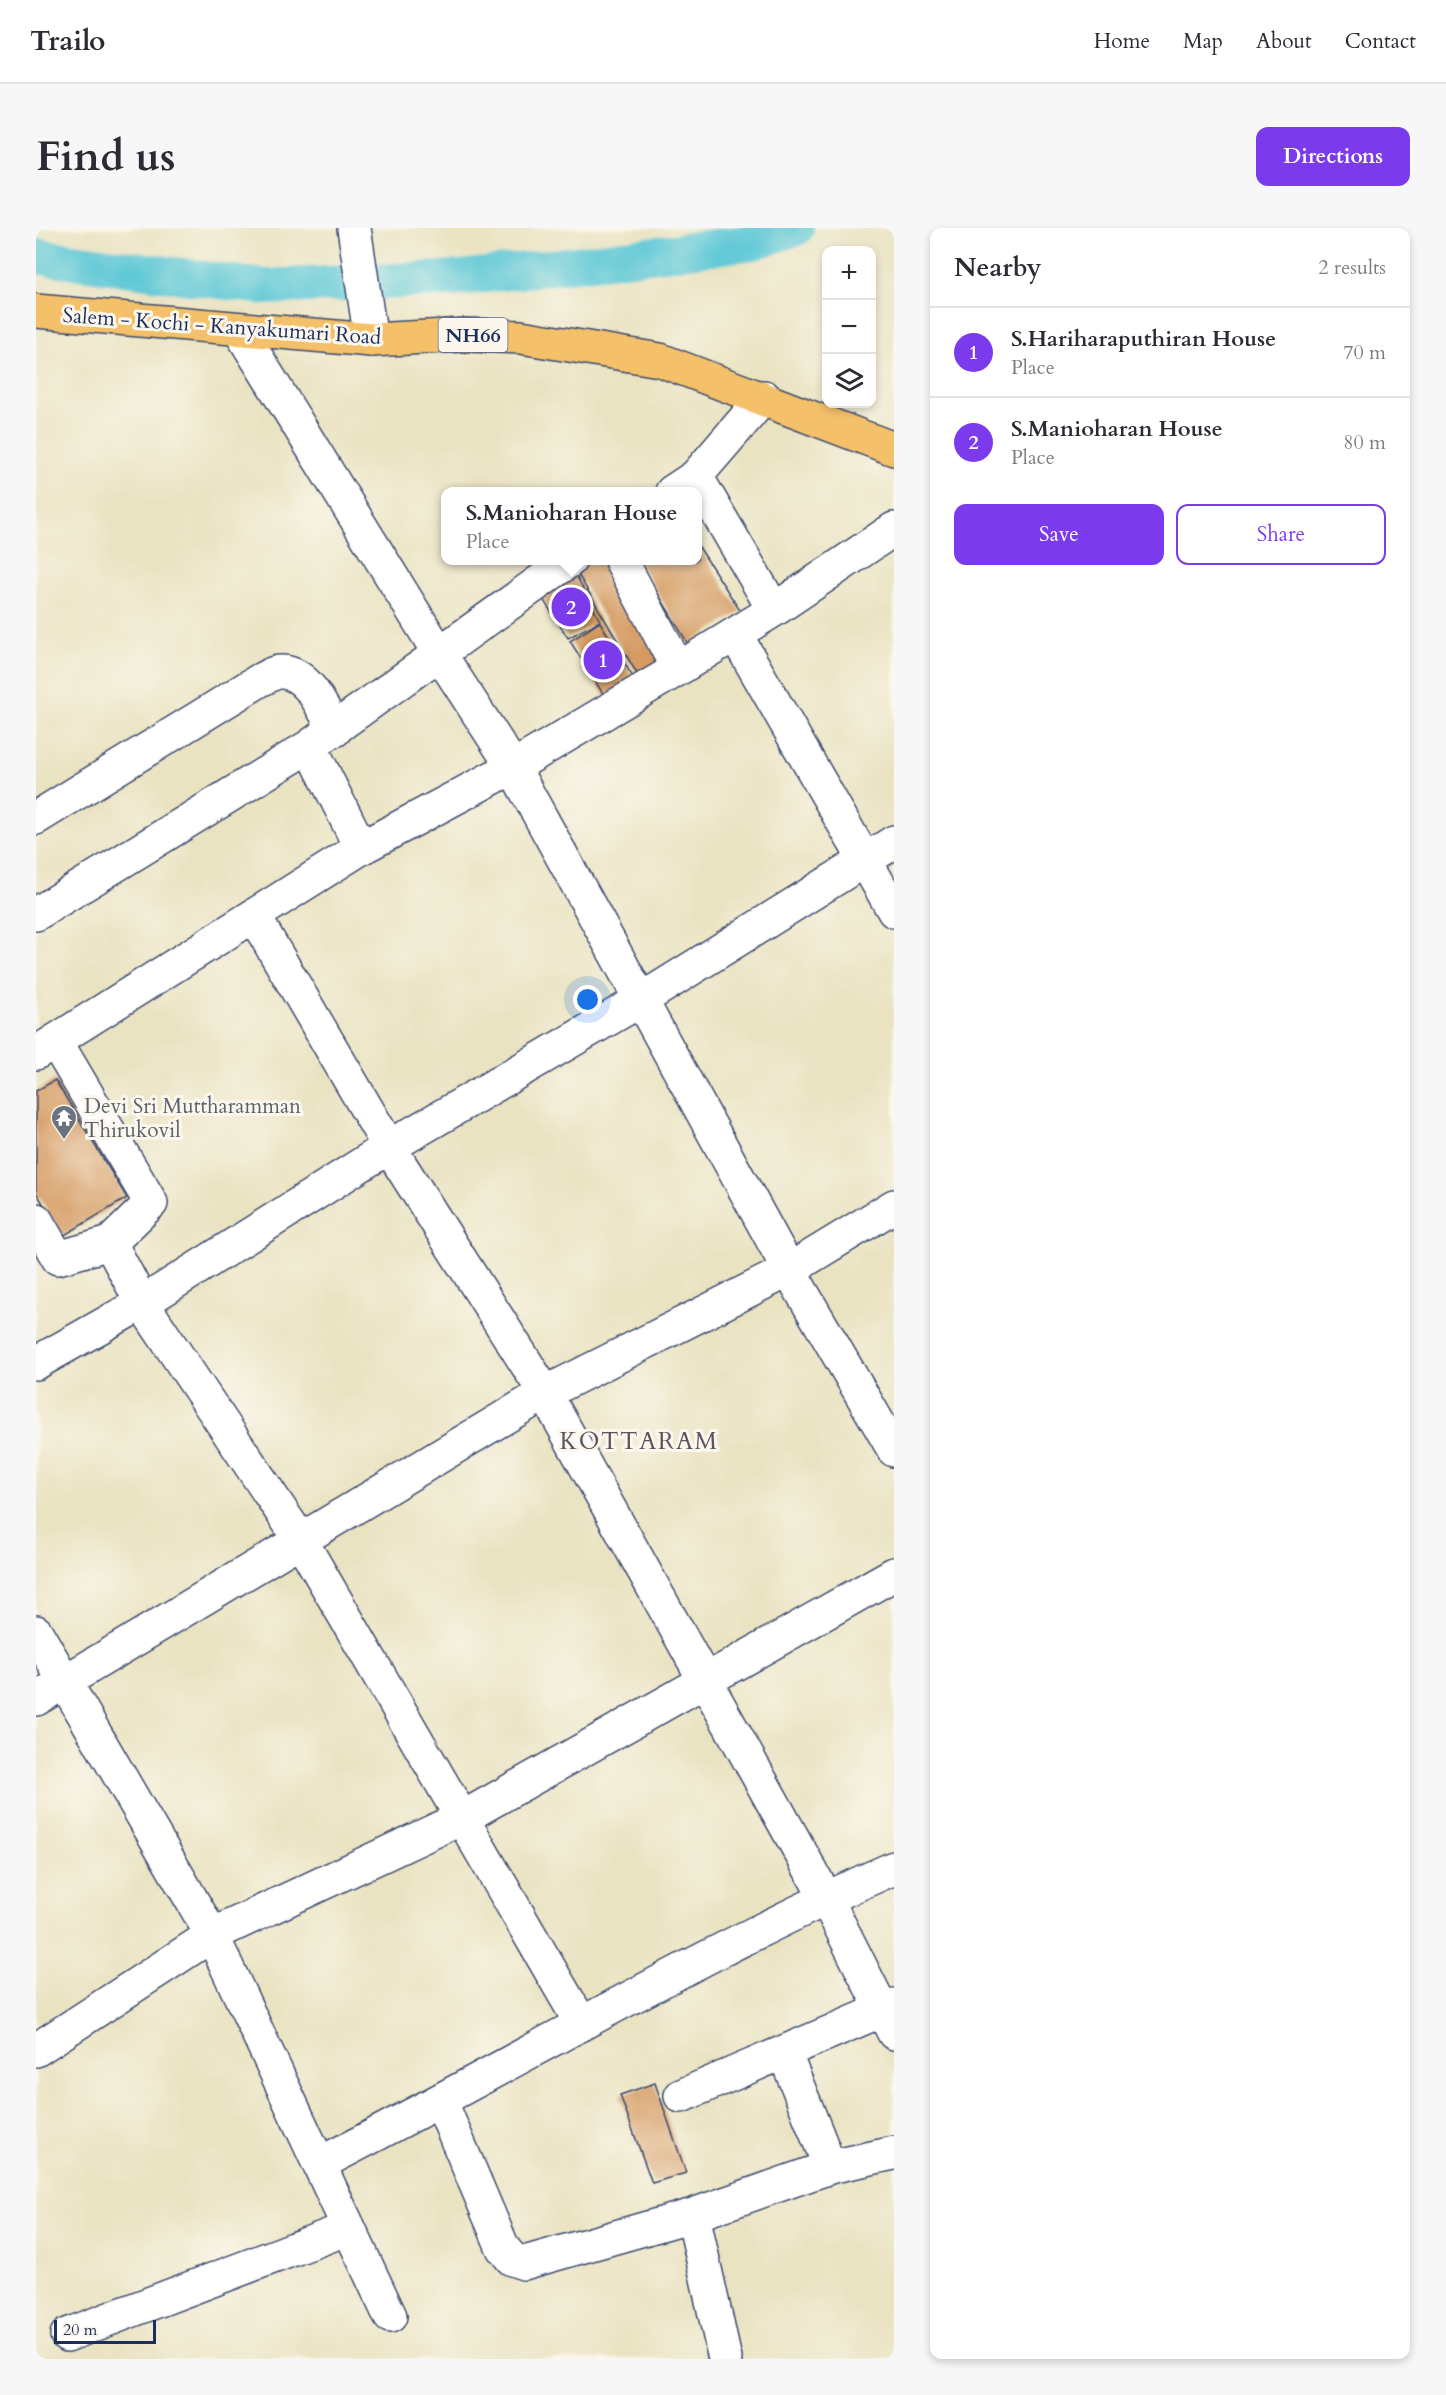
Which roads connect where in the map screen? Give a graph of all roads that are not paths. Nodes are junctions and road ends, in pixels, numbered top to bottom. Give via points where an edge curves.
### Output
1 (354, 228) edge
2 (36, 311) edge
3 (239, 328) junction
4 (371, 340) junction
5 (764, 397) junction
6 (894, 448) edge
7 (684, 484) edge
8 (702, 509) edge
9 (894, 529) edge
10 (564, 565) edge
11 (623, 565) edge
12 (774, 610) junction
13 (735, 634) junction
14 (439, 653) junction
15 (678, 669) junction
16 (323, 738) junction
17 (513, 767) junction
18 (36, 818) edge
19 (894, 842) edge
20 (361, 848) junction
21 (866, 859) junction
22 (894, 911) edge
23 (36, 914) edge
24 (254, 916) junction
25 (641, 1000) junction
26 (46, 1047) edge
27 (389, 1147) junction
28 (894, 1206) edge
29 (36, 1220) edge
30 (110, 1244) junction
31 (789, 1270) junction
32 (142, 1303) junction
33 (36, 1363) edge
34 (544, 1393) junction
35 (894, 1450) edge
36 (300, 1539) junction
37 (894, 1574) edge
38 (36, 1632) edge
39 (705, 1681) junction
40 (65, 1682) junction
41 (36, 1699) edge
42 (464, 1816) junction
43 (894, 1868) edge
44 (826, 1898) junction
45 (212, 1935) junction
46 (890, 2016) edge
47 (582, 2023) junction
48 (36, 2050) edge
49 (784, 2052) junction
50 (681, 2096) dead end
51 (441, 2102) junction
52 (894, 2153) edge
53 (319, 2164) junction
54 (830, 2168) junction
55 (693, 2216) junction
56 (349, 2228) junction
57 (390, 2316) dead end
58 (67, 2335) dead end
59 (725, 2359) edge

1 - 4 street
2 - 3 highway, Salem - Kochi - Kanyakumari Road / NH66
3 - 4 highway, Salem - Kochi - Kanyakumari Road / NH66
3 - 14 street
4 - 5 highway, Salem - Kochi - Kanyakumari Road / NH66 via 465,335 521,337 660,360
5 - 6 highway, Salem - Kochi - Kanyakumari Road / NH66
5 - 7 street
8 - 12 street
9 - 12 street
10 - 14 street
11 - 15 street
12 - 13 street
13 - 15 street
13 - 21 street
14 - 16 street
14 - 17 street
15 - 17 street
16 - 18 street via 309,687 296,674 280,671
16 - 20 street
16 - 23 street
17 - 20 street
17 - 25 street
19 - 21 street
20 - 24 street
21 - 22 street
21 - 25 street
24 - 26 street
24 - 27 street
25 - 27 street
25 - 31 street
26 - 30 street via 151,1203
27 - 32 street
27 - 34 street
28 - 31 street
29 - 30 street via 58,1258
30 - 32 street
31 - 34 street
31 - 35 street
32 - 33 street
32 - 36 street
34 - 36 street
34 - 39 street
36 - 40 street
36 - 42 street
37 - 39 street
38 - 40 street
39 - 42 street
39 - 44 street
40 - 41 street
40 - 45 street
42 - 45 street
42 - 47 street
43 - 44 street
44 - 46 street
44 - 47 street
45 - 48 street
45 - 53 street
46 - 49 street
47 - 51 street
49 - 50 street
49 - 54 street
51 - 53 street
51 - 55 street via 503,2248 513,2259 536,2262
52 - 54 street
53 - 56 street
54 - 55 street
55 - 59 street
56 - 57 street
56 - 58 street

